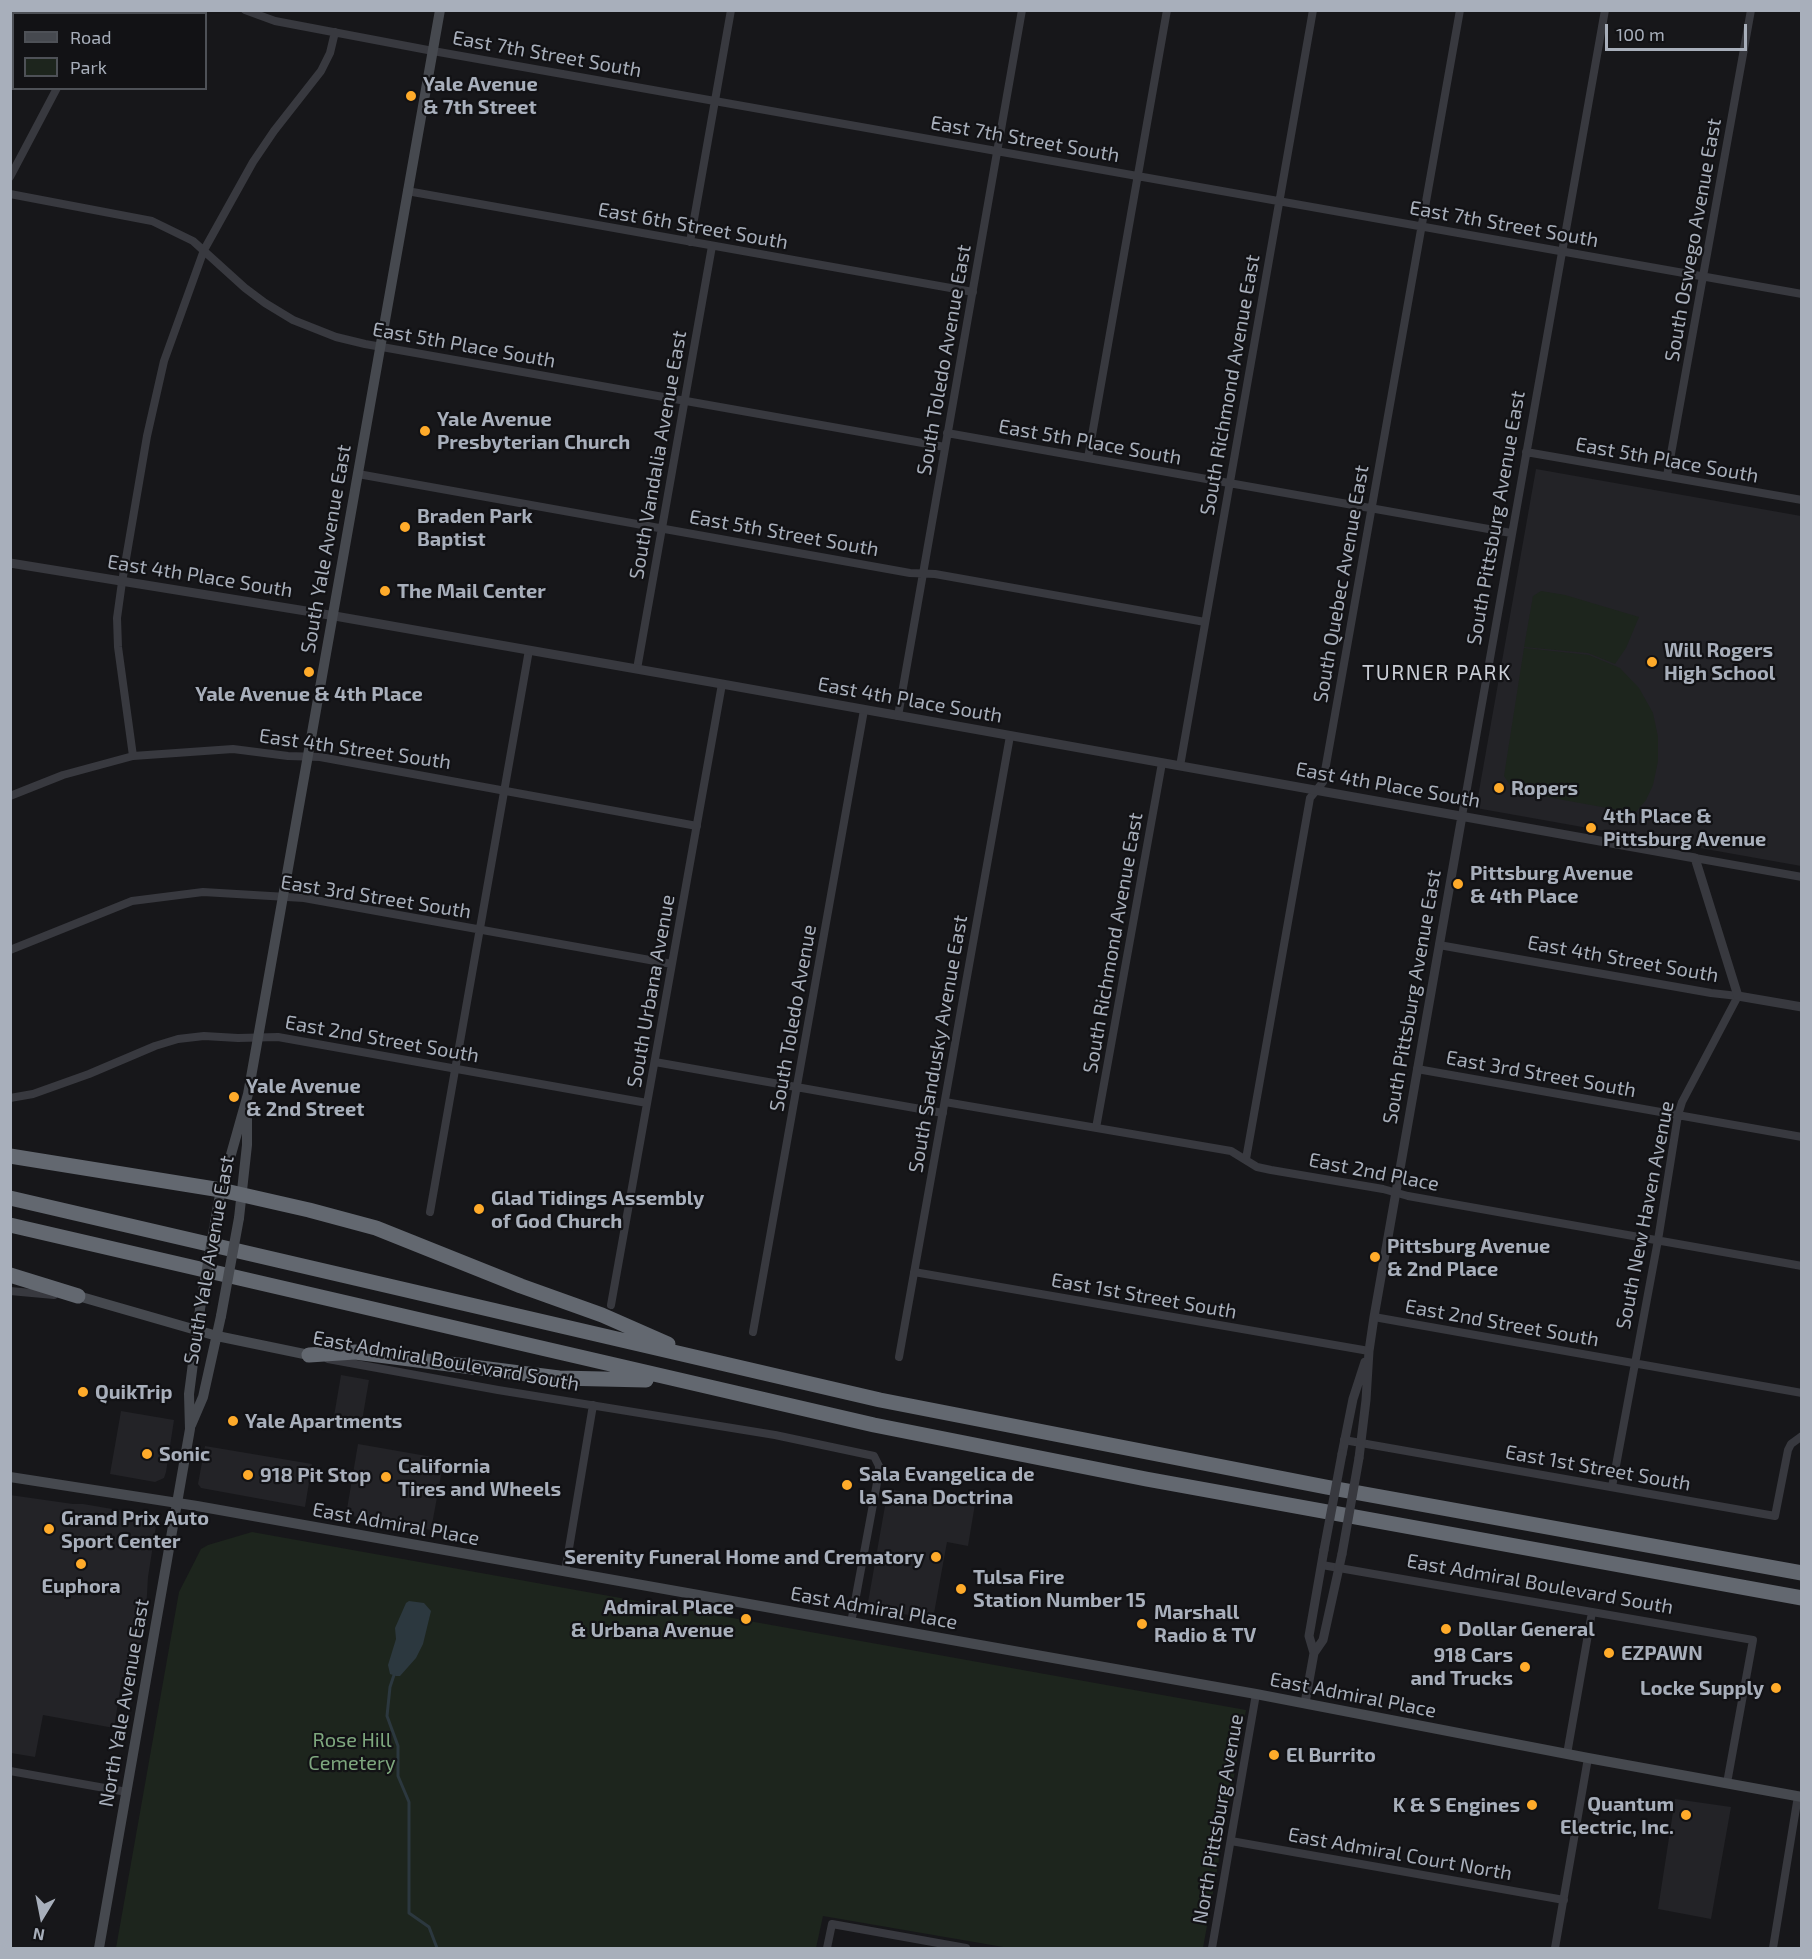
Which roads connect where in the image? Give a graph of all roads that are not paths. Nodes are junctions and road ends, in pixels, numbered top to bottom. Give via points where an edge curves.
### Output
1 (244, 10) edge
2 (440, 10) edge
3 (731, 10) edge
4 (1022, 10) edge
5 (1167, 10) edge
6 (1313, 10) edge
7 (1460, 10) edge
8 (1605, 10) edge
9 (1751, 10) edge
10 (335, 32) junction
11 (433, 51) junction
12 (56, 90) edge
13 (715, 100) junction
14 (998, 151) junction
15 (1138, 176) junction
16 (10, 177) edge
17 (407, 191) junction
18 (10, 194) edge
19 (1279, 201) junction
20 (1421, 226) junction
21 (690, 242) junction
22 (712, 246) junction
23 (204, 250) junction
24 (1562, 252) junction
25 (1703, 276) junction
26 (972, 292) junction
27 (1802, 294) edge
28 (380, 347) junction
29 (684, 401) junction
30 (947, 433) junction
31 (945, 447) junction
32 (1526, 452) junction
33 (1088, 458) junction
34 (358, 474) junction
35 (1667, 476) junction
36 (1230, 483) junction
37 (1802, 500) edge
38 (1372, 509) junction
39 (662, 528) junction
40 (1511, 533) junction
41 (10, 563) edge
42 (923, 573) junction
43 (122, 582) junction
44 (332, 616) junction
45 (1205, 622) junction
46 (529, 650) junction
47 (637, 669) junction
48 (722, 684) junction
49 (864, 710) junction
50 (898, 716) junction
51 (1010, 736) junction
52 (133, 756) junction
53 (307, 757) junction
54 (1162, 763) junction
55 (1180, 766) junction
56 (504, 790) junction
57 (1316, 790) junction
58 (10, 796) edge
59 (1462, 816) junction
60 (697, 826) junction
61 (1695, 858) junction
62 (1802, 877) edge
63 (282, 898) junction
64 (479, 930) junction
65 (1438, 945) junction
66 (10, 950) edge
67 (672, 964) junction
68 (1737, 996) junction
69 (1802, 1007) edge
70 (258, 1037) junction
71 (655, 1062) junction
72 (454, 1068) junction
73 (1417, 1069) junction
74 (798, 1088) junction
75 (248, 1094) junction
76 (10, 1098) edge
77 (945, 1102) junction
78 (648, 1103) junction
79 (943, 1113) junction
80 (1677, 1115) junction
81 (1096, 1128) junction
82 (1802, 1137) edge
83 (10, 1156) edge
84 (1246, 1159) junction
85 (221, 1190) junction
86 (1396, 1192) junction
87 (242, 1194) junction
88 (10, 1198) edge
89 (430, 1212) dead end
90 (10, 1225) edge
91 (1658, 1240) junction
92 (1802, 1266) edge
93 (914, 1272) junction
94 (10, 1275) edge
95 (10, 1291) edge
96 (78, 1296) junction
97 (611, 1305) dead end
98 (1374, 1317) junction
99 (197, 1330) junction
100 (753, 1332) dead end
101 (217, 1336) junction
102 (1369, 1351) junction
103 (309, 1355) junction
104 (899, 1357) dead end
105 (701, 1359) junction
106 (1636, 1363) junction
107 (677, 1380) junction
108 (1802, 1393) edge
109 (593, 1405) junction
110 (190, 1429) junction
111 (1802, 1436) edge
112 (1344, 1440) junction
113 (1361, 1443) junction
114 (184, 1464) joint
115 (10, 1477) edge
116 (1612, 1488) junction
117 (177, 1503) junction
118 (1322, 1565) junction
119 (1339, 1568) junction
120 (565, 1572) junction
121 (1802, 1573) edge
122 (1802, 1598) edge
123 (1592, 1612) junction
124 (851, 1623) junction
125 (1314, 1653) junction
126 (1256, 1694) junction
127 (1305, 1703) junction
128 (1567, 1754) junction
129 (1588, 1758) junction
130 (10, 1771) edge
131 (1727, 1784) junction
132 (127, 1792) junction
133 (1800, 1797) edge
134 (1231, 1842) junction
135 (1564, 1900) junction
136 (99, 1948) edge
137 (827, 1948) edge
138 (966, 1948) edge
139 (1212, 1948) edge
140 (1555, 1948) edge
141 (1773, 1948) edge

1 - 10 street, East 7th Street South via 275,21
2 - 11 main road, South Yale Avenue East
3 - 13 street
4 - 14 street, South Toledo Avenue East
5 - 15 street
6 - 19 street, South Richmond Avenue East
7 - 20 street, South Quebec Avenue East
8 - 24 street, South Pittsburg Avenue East
9 - 25 street, South Oswego Avenue East
10 - 11 street, East 7th Street South
10 - 23 street via 321,71 253,162
11 - 13 street, East 7th Street South
11 - 17 main road, South Yale Avenue East
12 - 16 street
13 - 14 street, East 7th Street South
13 - 21 street
14 - 15 street, East 7th Street South
14 - 26 street, South Toledo Avenue East
15 - 19 street, East 7th Street South
15 - 33 street
17 - 21 street, East 6th Street South
17 - 28 main road, South Yale Avenue East
18 - 23 street, East 5th Place South via 152,221
19 - 20 street, East 7th Street South
19 - 36 street, South Richmond Avenue East
20 - 24 street, East 7th Street South
20 - 38 street, South Quebec Avenue East
21 - 22 street, East 6th Street South
22 - 26 street, East 6th Street South
22 - 29 street, South Vandalia Avenue East
23 - 28 street, East 5th Place South via 252,293 293,320 336,337
23 - 43 street via 169,344 154,399
24 - 25 street, East 7th Street South
24 - 32 street, South Pittsburg Avenue East
25 - 27 street, East 7th Street South
25 - 35 street, South Oswego Avenue East
26 - 30 street, South Toledo Avenue East
28 - 29 street, East 5th Place South
28 - 34 main road, South Yale Avenue East
29 - 31 street, East 5th Place South
29 - 39 street, South Vandalia Avenue East
30 - 31 street, South Toledo Avenue East
30 - 33 street, East 5th Place South
31 - 42 street, South Toledo Avenue East
32 - 35 street, East 5th Place South
32 - 40 street, South Pittsburg Avenue East
33 - 36 street, East 5th Place South
34 - 39 street, East 5th Street South
34 - 44 main road, South Yale Avenue East
35 - 37 street, East 5th Place South
36 - 38 street, East 5th Place South
36 - 45 street, South Richmond Avenue East
38 - 40 street, East 5th Place South
38 - 57 street, South Quebec Avenue East via 1323,782
39 - 42 street, East 5th Street South
39 - 47 street, South Vandalia Avenue East
40 - 59 street, South Pittsburg Avenue East
41 - 43 street, East 4th Place South
42 - 45 street, East 5th Street South
42 - 50 street, South Toledo Avenue East
43 - 44 street, East 4th Place South
43 - 52 street via 118,647
44 - 46 street, East 4th Place South
44 - 53 main road, South Yale Avenue East
45 - 55 street, South Richmond Avenue East
46 - 47 street, East 4th Place South
46 - 56 street
47 - 48 street, East 4th Place South
48 - 49 street, East 4th Place South
48 - 60 street, South Urbana Avenue
49 - 50 street, East 4th Place South
49 - 74 street, South Toledo Avenue
50 - 51 street, East 4th Place South
51 - 54 street, East 4th Place South
51 - 77 street, South Sandusky Avenue East
52 - 53 street, East 4th Street South via 233,749
52 - 58 street, East 4th Street South via 63,775
53 - 56 street, East 4th Street South
53 - 63 main road, South Yale Avenue East
54 - 55 street, East 4th Place South
54 - 81 street, South Richmond Avenue East
55 - 57 street, East 4th Place South
56 - 60 street, East 4th Street South
56 - 64 street
57 - 59 street, East 4th Place South
57 - 84 street, South Quebec Avenue East via 1310,798
59 - 61 street, East 4th Place South
59 - 65 street, South Pittsburg Avenue East
60 - 67 street, South Urbana Avenue
61 - 62 street, East 4th Place South
61 - 68 street
63 - 64 street, East 3rd Street South via 304,898
63 - 66 street, East 3rd Street South via 203,892 132,901
63 - 70 main road, South Yale Avenue East
64 - 67 street, East 3rd Street South
64 - 72 street
65 - 68 street, East 4th Street South
65 - 73 street, South Pittsburg Avenue East
67 - 71 street, South Urbana Avenue
68 - 69 street, East 4th Street South
68 - 80 street, South New Haven Avenue
70 - 72 street, East 2nd Street South via 278,1037
70 - 75 main road, South Yale Avenue East
70 - 76 street, East 2nd Street South via 178,1039 33,1094
71 - 74 street
71 - 78 street, South Urbana Avenue
72 - 78 street, East 2nd Street South
72 - 89 street
73 - 80 street, East 3rd Street South
73 - 86 street, South Pittsburg Avenue East
74 - 79 street
74 - 100 street, South Toledo Avenue
75 - 85 main road, South Yale Avenue East
75 - 87 main road, South Yale Avenue East
77 - 79 street, South Sandusky Avenue East
77 - 81 street, East 2nd Place
78 - 97 street, South Urbana Avenue
79 - 93 street, South Sandusky Avenue East
80 - 82 street, East 3rd Street South
80 - 91 street, South New Haven Avenue
81 - 84 street, East 2nd Place via 1231,1151
83 - 85 highway
84 - 86 street, East 2nd Place via 1257,1167
85 - 87 highway
85 - 99 main road, South Yale Avenue East, bridge
86 - 91 street, East 2nd Place
86 - 98 street, South Pittsburg Avenue East
87 - 101 main road, South Yale Avenue East, bridge
87 - 105 highway via 376,1228 602,1315
88 - 105 highway
90 - 107 highway
91 - 92 street, East 2nd Place
91 - 106 street, South New Haven Avenue
93 - 102 street, East 1st Street South
93 - 104 street, South Sandusky Avenue East
94 - 96 highway
95 - 96 street, East Admiral Boulevard South
96 - 99 main road, East Admiral Boulevard South
98 - 102 street, South Pittsburg Avenue East
98 - 106 street, East 2nd Street South
99 - 101 main road, East Admiral Boulevard South
99 - 110 main road, South Yale Avenue East via 189,1394
101 - 103 main road, East Admiral Boulevard South
101 - 110 main road, South Yale Avenue East via 203,1397
102 - 112 street, South Pittsburg Avenue East
102 - 113 street, South Pittsburg Avenue East
103 - 107 highway via 355,1352 559,1378
103 - 109 street, East Admiral Boulevard South
105 - 121 highway via 1015,1427
106 - 108 street, East 2nd Street South
106 - 116 street, South New Haven Avenue
107 - 122 highway via 1037,1458
109 - 120 street
109 - 124 street, East Admiral Boulevard South via 874,1456 879,1472
110 - 114 main road, South Yale Avenue East
111 - 116 street, East 1st Street South via 1788,1450 1774,1516
112 - 113 street, East 1st Street South
112 - 118 street, South Pittsburg Avenue East, bridge
113 - 116 street, East 1st Street South
113 - 119 street, South Pittsburg Avenue East, bridge
114 - 117 main road, North Yale Avenue East
115 - 117 main road, East Admiral Place
117 - 120 main road, East Admiral Place
117 - 132 main road, North Yale Avenue East
118 - 119 street, East Admiral Boulevard South
118 - 125 street, South Pittsburg Avenue East via 1309,1636
119 - 123 street, East Admiral Boulevard South
119 - 125 street, South Pittsburg Avenue East via 1323,1640
120 - 124 main road, East Admiral Place
123 - 128 street
123 - 131 street, East Admiral Boulevard South via 1753,1640
124 - 126 main road, East Admiral Place
125 - 127 street, South Pittsburg Avenue East
126 - 127 main road, East Admiral Place
126 - 134 street, North Pittsburg Avenue
127 - 128 main road, East Admiral Place
128 - 129 main road, East Admiral Place
129 - 131 main road, East Admiral Place
129 - 135 street
130 - 132 street
131 - 133 main road, East Admiral Place
132 - 136 main road, North Yale Avenue East
133 - 141 street
134 - 135 street, East Admiral Court North
134 - 139 street, North Pittsburg Avenue
135 - 140 street
137 - 138 street via 832,1924

